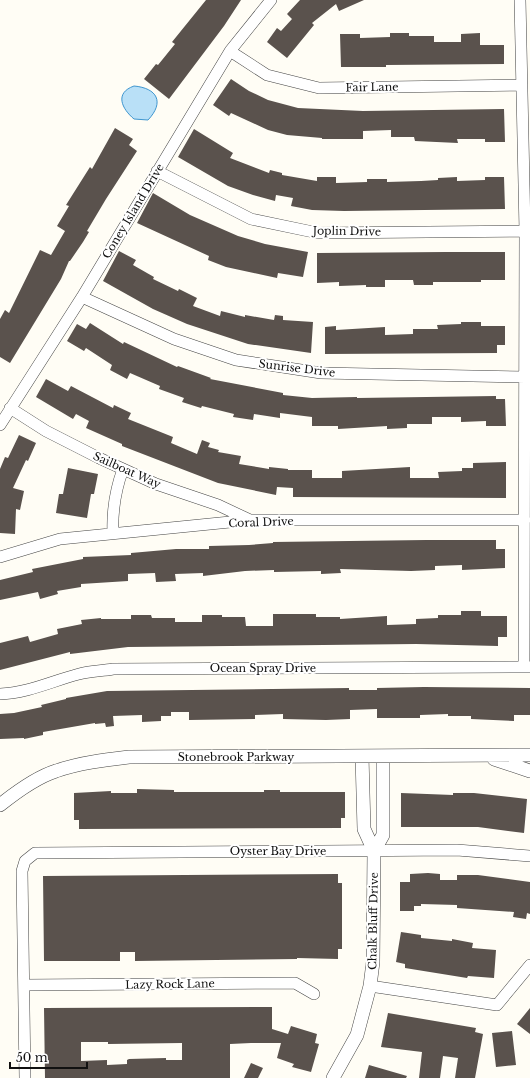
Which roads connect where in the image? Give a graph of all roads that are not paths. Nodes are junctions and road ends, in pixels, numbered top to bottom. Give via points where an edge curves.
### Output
1 (271, 0) edge
2 (520, 0) edge
3 (230, 51) junction
4 (522, 85) junction
5 (157, 172) junction
6 (525, 231) junction
7 (82, 297) junction
8 (527, 313) edge
9 (525, 377) junction
10 (10, 408) junction
11 (0, 425) edge
12 (123, 469) junction
13 (250, 520) junction
14 (526, 520) junction
15 (113, 533) junction
16 (0, 557) edge
17 (527, 667) edge
18 (0, 694) edge
19 (530, 755) edge
20 (362, 756) junction
21 (383, 756) junction
22 (482, 756) junction
23 (530, 771) edge
24 (0, 805) edge
25 (374, 851) junction
26 (530, 856) edge
27 (530, 965) edge
28 (24, 985) junction
29 (370, 986) junction
30 (314, 994) dead end
31 (25, 1078) edge
32 (333, 1078) edge

1 - 3 street, Coney Island Drive
2 - 4 street
3 - 4 street, Fair Lane via 266,75 319,88
3 - 5 street, Coney Island Drive
4 - 6 street
5 - 6 street, Joplin Drive via 251,219 318,233
5 - 7 street, Coney Island Drive
6 - 8 street
7 - 9 street, Sunrise Drive via 174,339 236,360 321,373
7 - 10 street, Coney Island Drive
8 - 9 street
9 - 14 street
10 - 11 street, Coney Island Drive
10 - 12 street, Sailboat Way via 46,431
12 - 13 street, Sailboat Way
12 - 15 street via 112,510
13 - 14 street, Coral Drive
13 - 15 street, Coral Drive
14 - 17 street
15 - 16 street, Coral Drive via 60,539
17 - 18 street, Ocean Spray Drive via 113,669 80,674 40,687
19 - 22 street, Stonebrook Parkway
20 - 21 street, Stonebrook Parkway
20 - 24 street, Stonebrook Parkway via 129,757 94,761 54,771
20 - 25 street, Chalk Bluff Drive via 364,829
21 - 22 street, Stonebrook Parkway
21 - 25 street, Chalk Bluff Drive via 383,835
22 - 23 street, Stonebrook Parkway
25 - 26 street, Oyster Bay Drive via 458,850
25 - 28 street, Oyster Bay Drive via 40,852 28,857 22,871
25 - 29 street, Chalk Bluff Drive via 373,962
27 - 29 street via 497,1005
28 - 30 street, Lazy Rock Lane via 295,983
28 - 31 street
29 - 32 street, Chalk Bluff Drive via 357,1036

